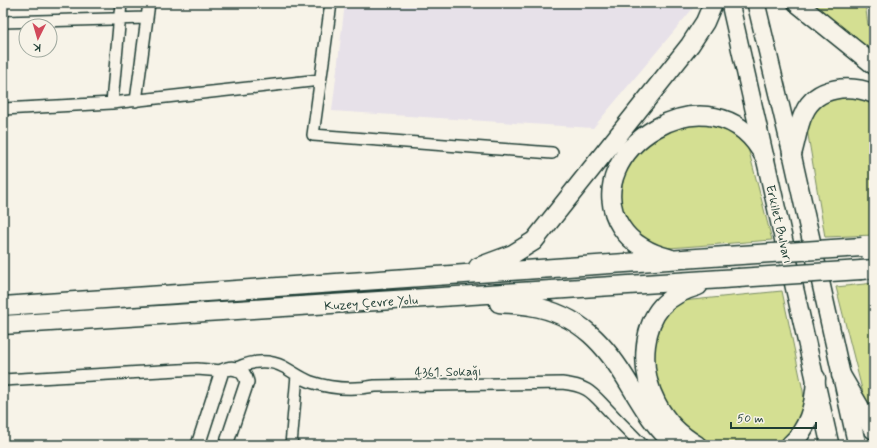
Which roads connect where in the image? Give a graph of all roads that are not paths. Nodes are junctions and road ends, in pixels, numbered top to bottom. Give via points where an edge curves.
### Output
1 (121, 3) edge
2 (149, 3) edge
3 (331, 3) edge
4 (714, 3) edge
5 (730, 3) edge
6 (756, 3) edge
7 (797, 3) edge
8 (119, 18) junction
9 (147, 18) junction
10 (3, 22) edge
11 (874, 65) edge
12 (320, 80) junction
13 (874, 94) edge
14 (136, 101) junction
15 (112, 103) junction
16 (3, 109) edge
17 (552, 153) dead end
18 (792, 154) junction
19 (765, 158) junction
20 (868, 247) edge
21 (683, 259) junction
22 (867, 270) edge
23 (460, 274) junction
24 (738, 278) junction
25 (426, 299) junction
26 (3, 306) edge
27 (3, 325) edge
28 (237, 368) junction
29 (222, 372) junction
30 (297, 375) junction
31 (841, 375) junction
32 (816, 378) junction
33 (3, 380) edge
34 (874, 430) edge
35 (198, 445) edge
36 (226, 445) edge
37 (291, 445) edge
38 (642, 445) edge
39 (676, 445) edge
40 (697, 445) edge
41 (790, 445) edge
42 (830, 445) edge
43 (857, 445) edge

1 - 8 street
2 - 9 street
3 - 12 street
4 - 23 highway via 698,34 534,241 513,254
5 - 19 main road, Erkilet Bulvarı
6 - 18 main road, Erkilet Bulvarı
7 - 11 highway
8 - 9 street
8 - 10 street
8 - 15 street
9 - 14 street
12 - 14 street
12 - 17 street via 313,135
13 - 18 highway via 846,88 829,91 817,98 804,113
14 - 15 street
15 - 16 street
18 - 31 main road, Erkilet Bulvarı
19 - 21 highway via 753,140 737,126 706,115 691,116 659,127 640,139 627,153 618,166 613,180 612,207 618,223 626,234 646,249 664,257
19 - 32 main road, Erkilet Bulvarı
20 - 21 highway, Kuzey Çevre Yolu, bridge
21 - 23 highway, Kuzey Çevre Yolu
22 - 24 highway, bridge
23 - 26 highway, Kuzey Çevre Yolu
24 - 25 highway, Kuzey Çevre Yolu
24 - 40 highway via 694,287 675,296 658,310 648,333 645,355 652,394 667,419
25 - 27 highway, Kuzey Çevre Yolu
25 - 39 highway via 531,306 551,311 577,324 603,345 654,423
28 - 29 street
28 - 30 street, 4361. Sokağı via 252,362 268,362
28 - 36 street via 244,374 247,382
29 - 33 street via 197,369
29 - 35 street
30 - 37 street
30 - 38 street, 4361. Sokağı via 322,385 348,389 374,386 571,384 595,395
31 - 34 highway
31 - 43 main road, Erkilet Bulvarı
32 - 41 highway via 814,400 808,420 799,436
32 - 42 main road, Erkilet Bulvarı

